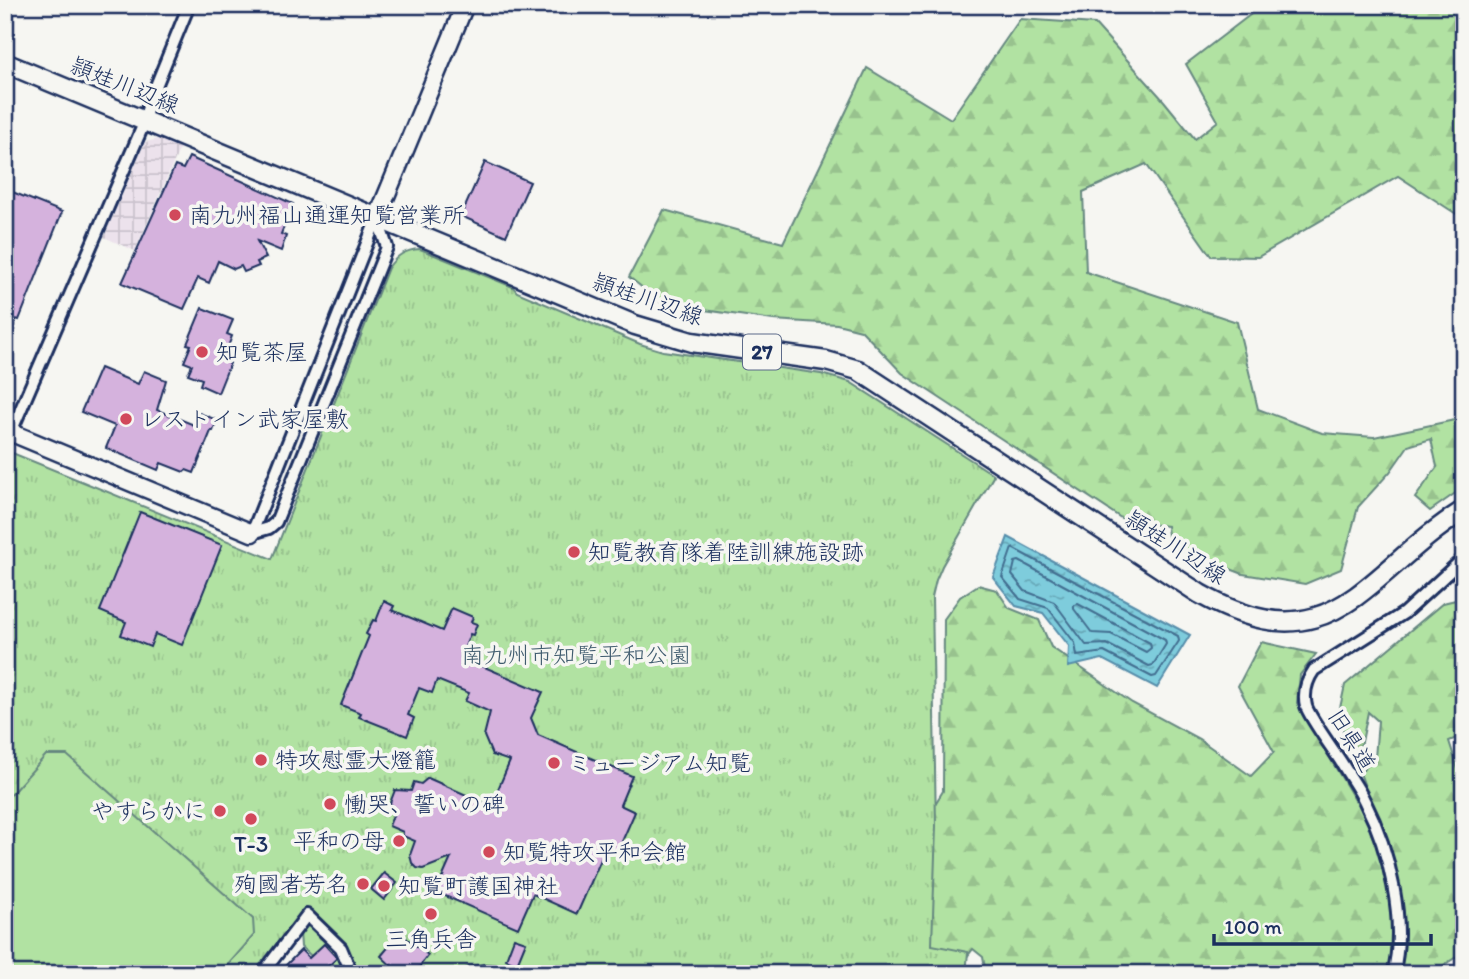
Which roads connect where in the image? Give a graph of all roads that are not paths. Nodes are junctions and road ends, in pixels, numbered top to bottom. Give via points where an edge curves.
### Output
1 (189, 5) edge
2 (465, 5) edge
3 (5, 63) edge
4 (145, 120) junction
5 (377, 218) junction
6 (8, 431) edge
7 (1464, 510) edge
8 (252, 533) junction
9 (1464, 558) edge
10 (262, 974) edge
11 (352, 974) edge
12 (470, 974) edge
13 (518, 974) edge
14 (1393, 974) edge

1 - 4 street
2 - 5 street
3 - 4 main road, 頴娃川辺線 / 27
4 - 5 main road, 頴娃川辺線 / 27
4 - 6 street
5 - 7 main road, 頴娃川辺線 / 27 via 664,335 858,370 1200,594 1260,620 1294,622 1336,609
5 - 8 street
5 - 8 street via 387,247 276,522
6 - 8 street
9 - 14 street, 旧県道 via 1404,613 1314,670 1307,679 1307,707 1365,801 1381,839 1398,928
10 - 11 street via 307,915 341,948
12 - 13 street

